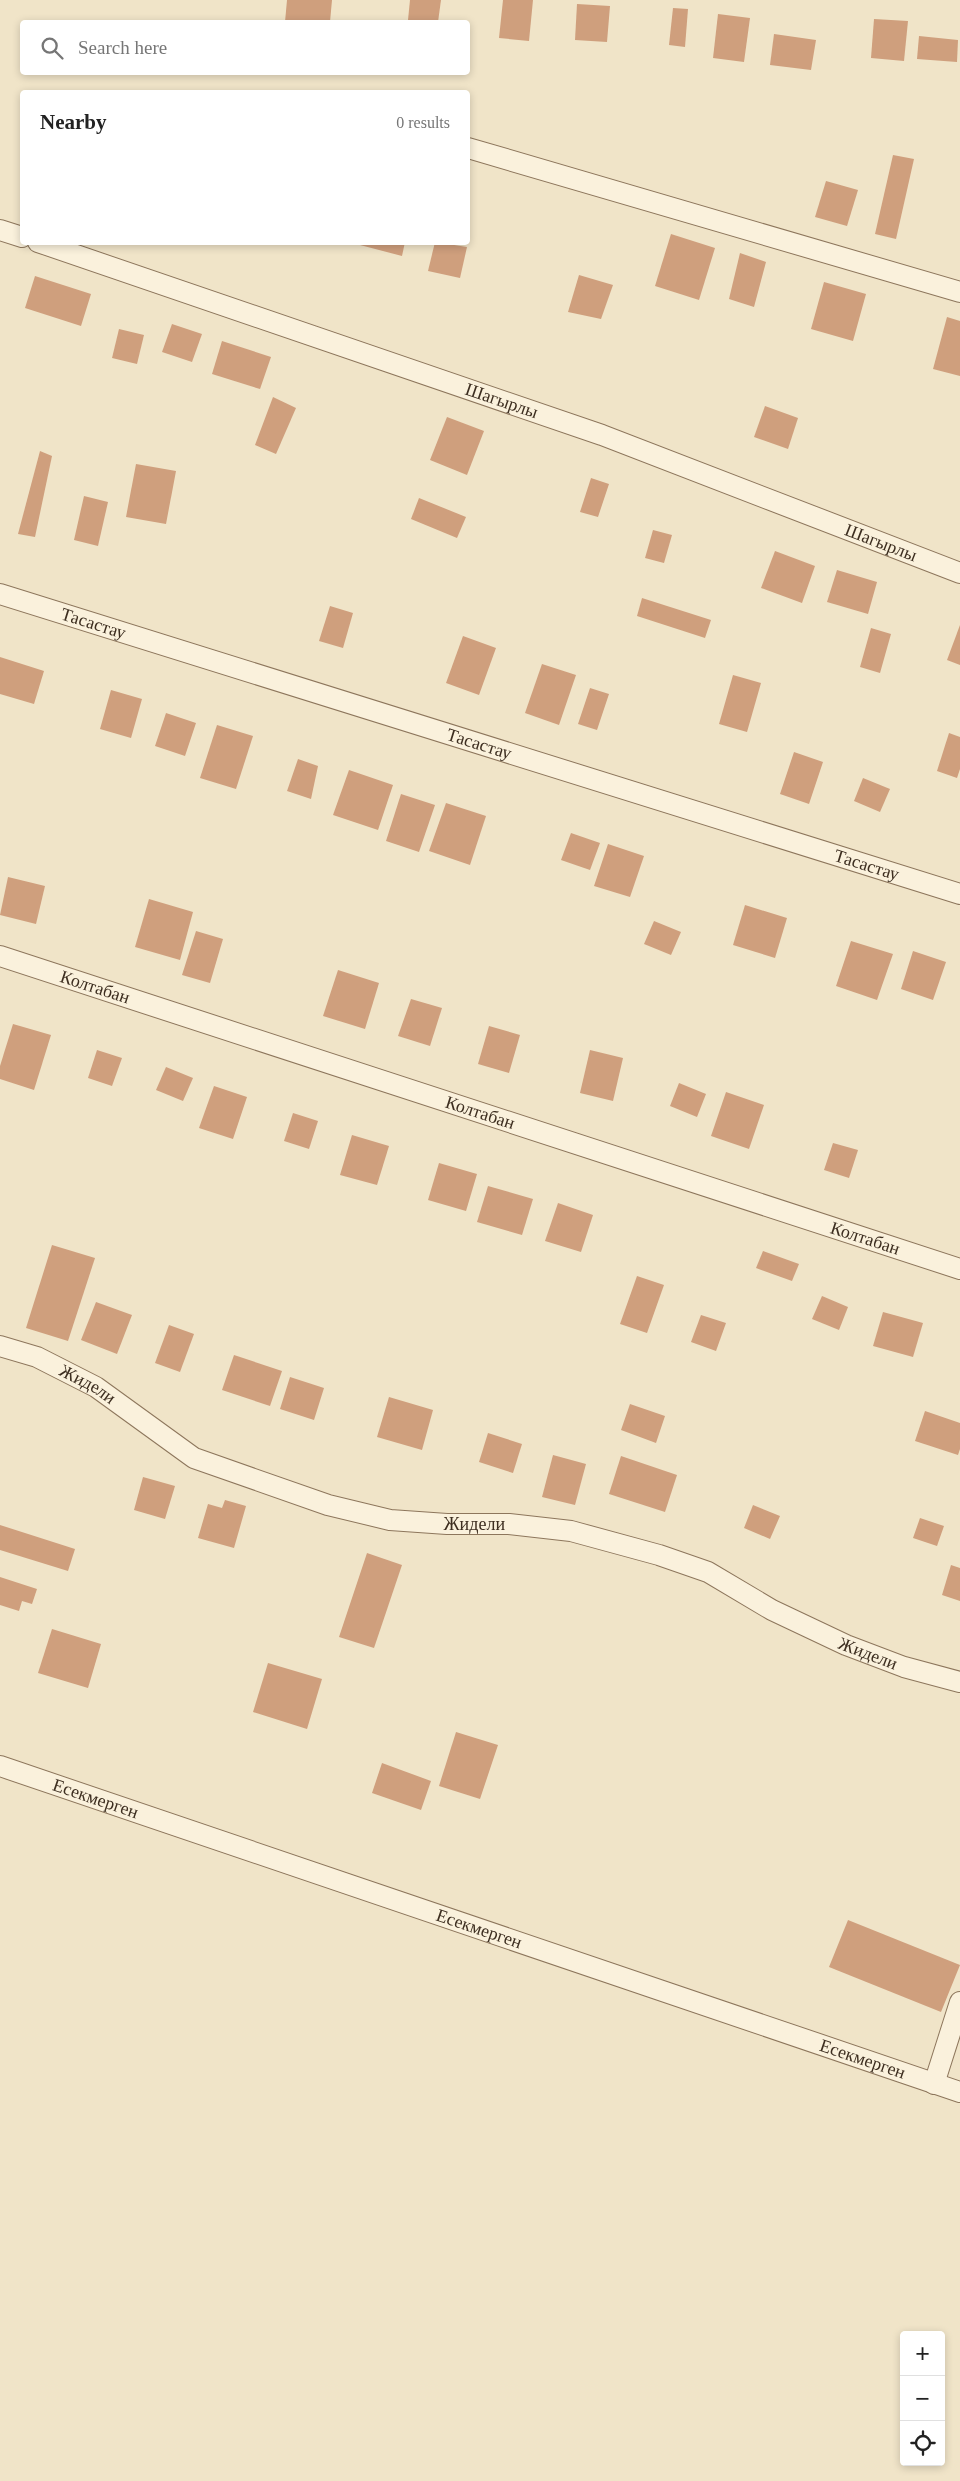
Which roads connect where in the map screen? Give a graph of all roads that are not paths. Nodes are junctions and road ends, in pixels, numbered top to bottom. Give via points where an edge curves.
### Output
1 (470, 149) edge
2 (0, 230) edge
3 (20, 236) edge
4 (47, 245) edge
5 (960, 292) edge
6 (960, 573) edge
7 (0, 594) edge
8 (960, 894) edge
9 (0, 956) edge
10 (960, 1269) edge
11 (0, 1346) edge
12 (960, 1682) edge
13 (0, 1766) edge
14 (960, 2002) edge
15 (934, 2084) junction
16 (960, 2092) edge

1 - 5 street
2 - 3 street
4 - 6 street, Шагырлы via 602,435
7 - 8 street, Тасастау
9 - 10 street, Колтабан
11 - 12 street, Жидели via 37,1357 96,1387 194,1458 319,1502 390,1520 508,1524 571,1531 659,1555 708,1572 772,1610 846,1644 904,1667
13 - 15 street, Eсекмерген
14 - 15 street
15 - 16 street, Eсекмерген

